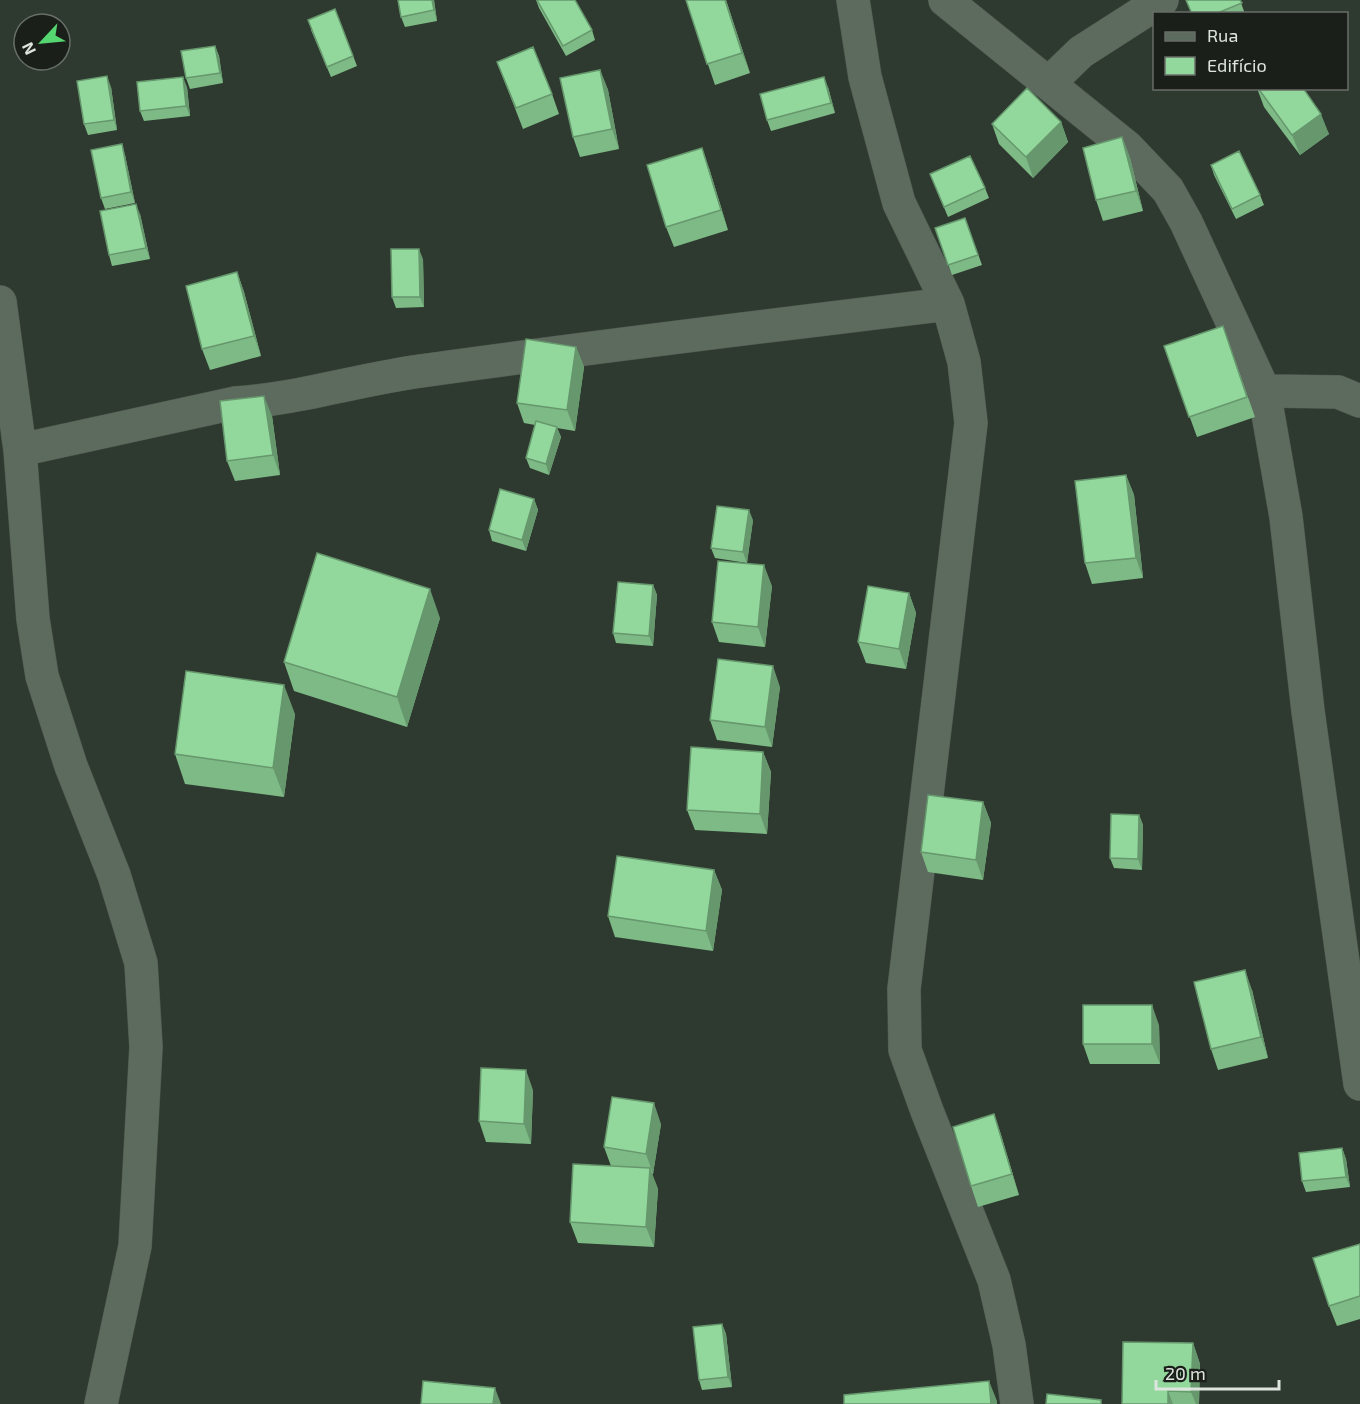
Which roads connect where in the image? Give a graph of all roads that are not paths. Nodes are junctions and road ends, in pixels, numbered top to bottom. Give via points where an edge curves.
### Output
1 (853, 0) edge
2 (945, 0) edge
3 (1162, 0) edge
4 (1048, 83) junction
5 (0, 302) edge
6 (948, 304) junction
7 (1264, 391) junction
8 (1360, 401) edge
9 (20, 450) junction
10 (1360, 1084) edge
11 (101, 1404) edge
12 (1017, 1404) edge

1 - 6 street via 865,76 899,203
2 - 4 street
3 - 4 street via 1081,52
4 - 7 street via 1128,147 1168,190
5 - 9 street
6 - 9 street via 385,375
6 - 12 street via 964,362 971,423 904,988 905,1050 994,1280
7 - 8 street via 1338,392
7 - 10 street via 1286,517 1308,711
9 - 11 street via 33,619 42,676 71,766 114,875 141,963 146,1047 135,1246

